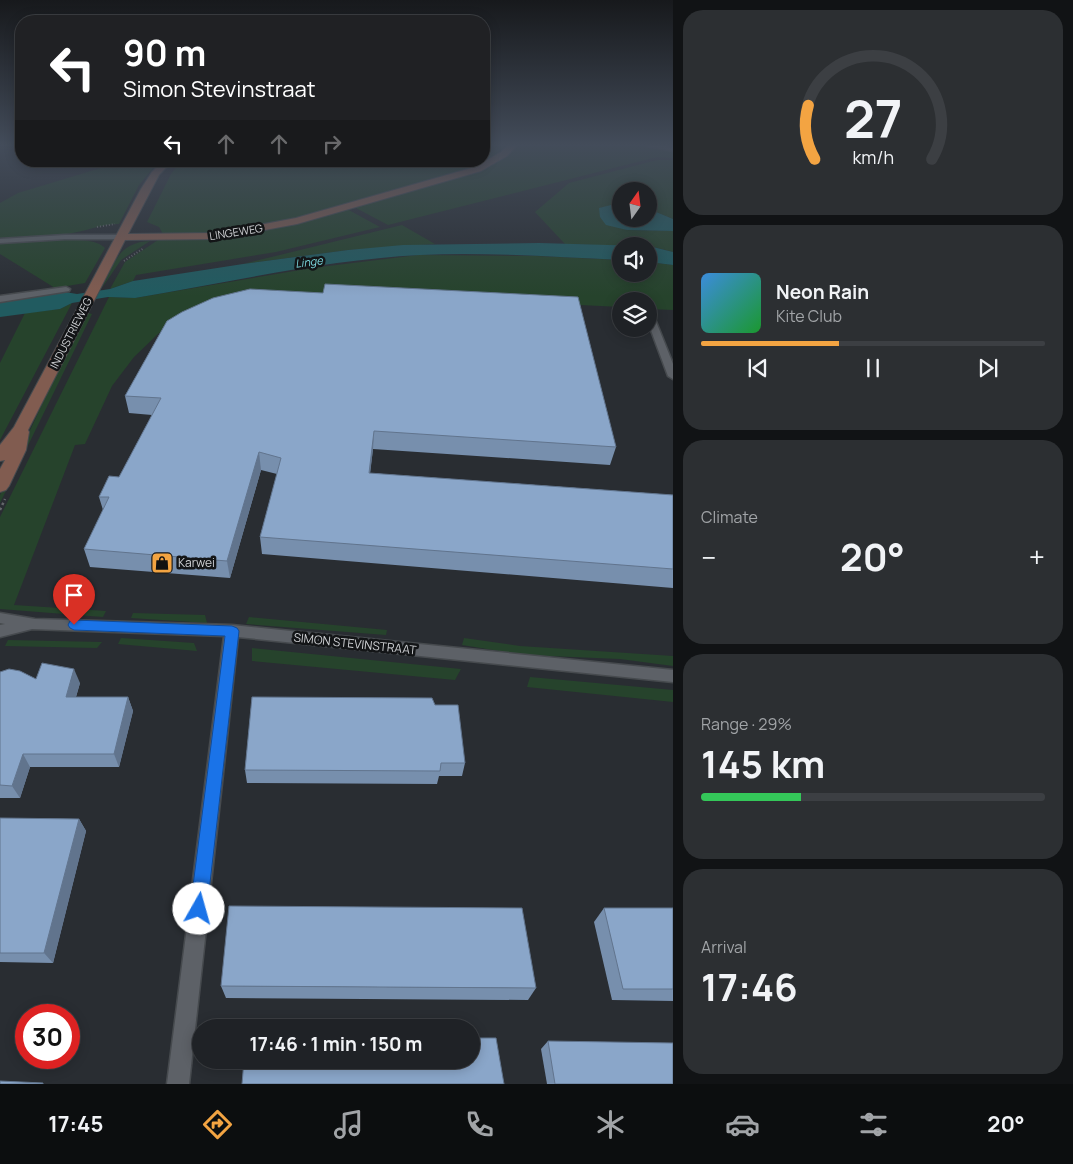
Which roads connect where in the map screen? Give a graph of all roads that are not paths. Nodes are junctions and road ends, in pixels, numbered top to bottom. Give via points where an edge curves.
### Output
1 (143, 195) edge
2 (392, 195) edge
3 (122, 237) junction
4 (0, 242) edge
5 (66, 289) dead end
6 (0, 299) edge
7 (657, 335) edge
8 (673, 376) edge
9 (21, 428) junction
10 (0, 456) edge
11 (0, 486) edge
12 (0, 618) edge
13 (35, 624) junction
14 (0, 631) edge
15 (232, 631) junction
16 (673, 676) edge
17 (178, 1084) edge

1 - 3 main road, INDUSTRIEWEG
2 - 3 main road, LINGEWEG via 297,221 216,236
3 - 4 street
3 - 9 main road, INDUSTRIEWEG
5 - 6 street
7 - 8 street
9 - 10 main road, INDUSTRIEWEG
9 - 11 main road, INDUSTRIEWEG via 18,450
12 - 13 street, SIMON STEVINSTRAAT
13 - 14 street, SIMON STEVINSTRAAT
13 - 15 street, SIMON STEVINSTRAAT
15 - 16 street, SIMON STEVINSTRAAT
15 - 17 street

